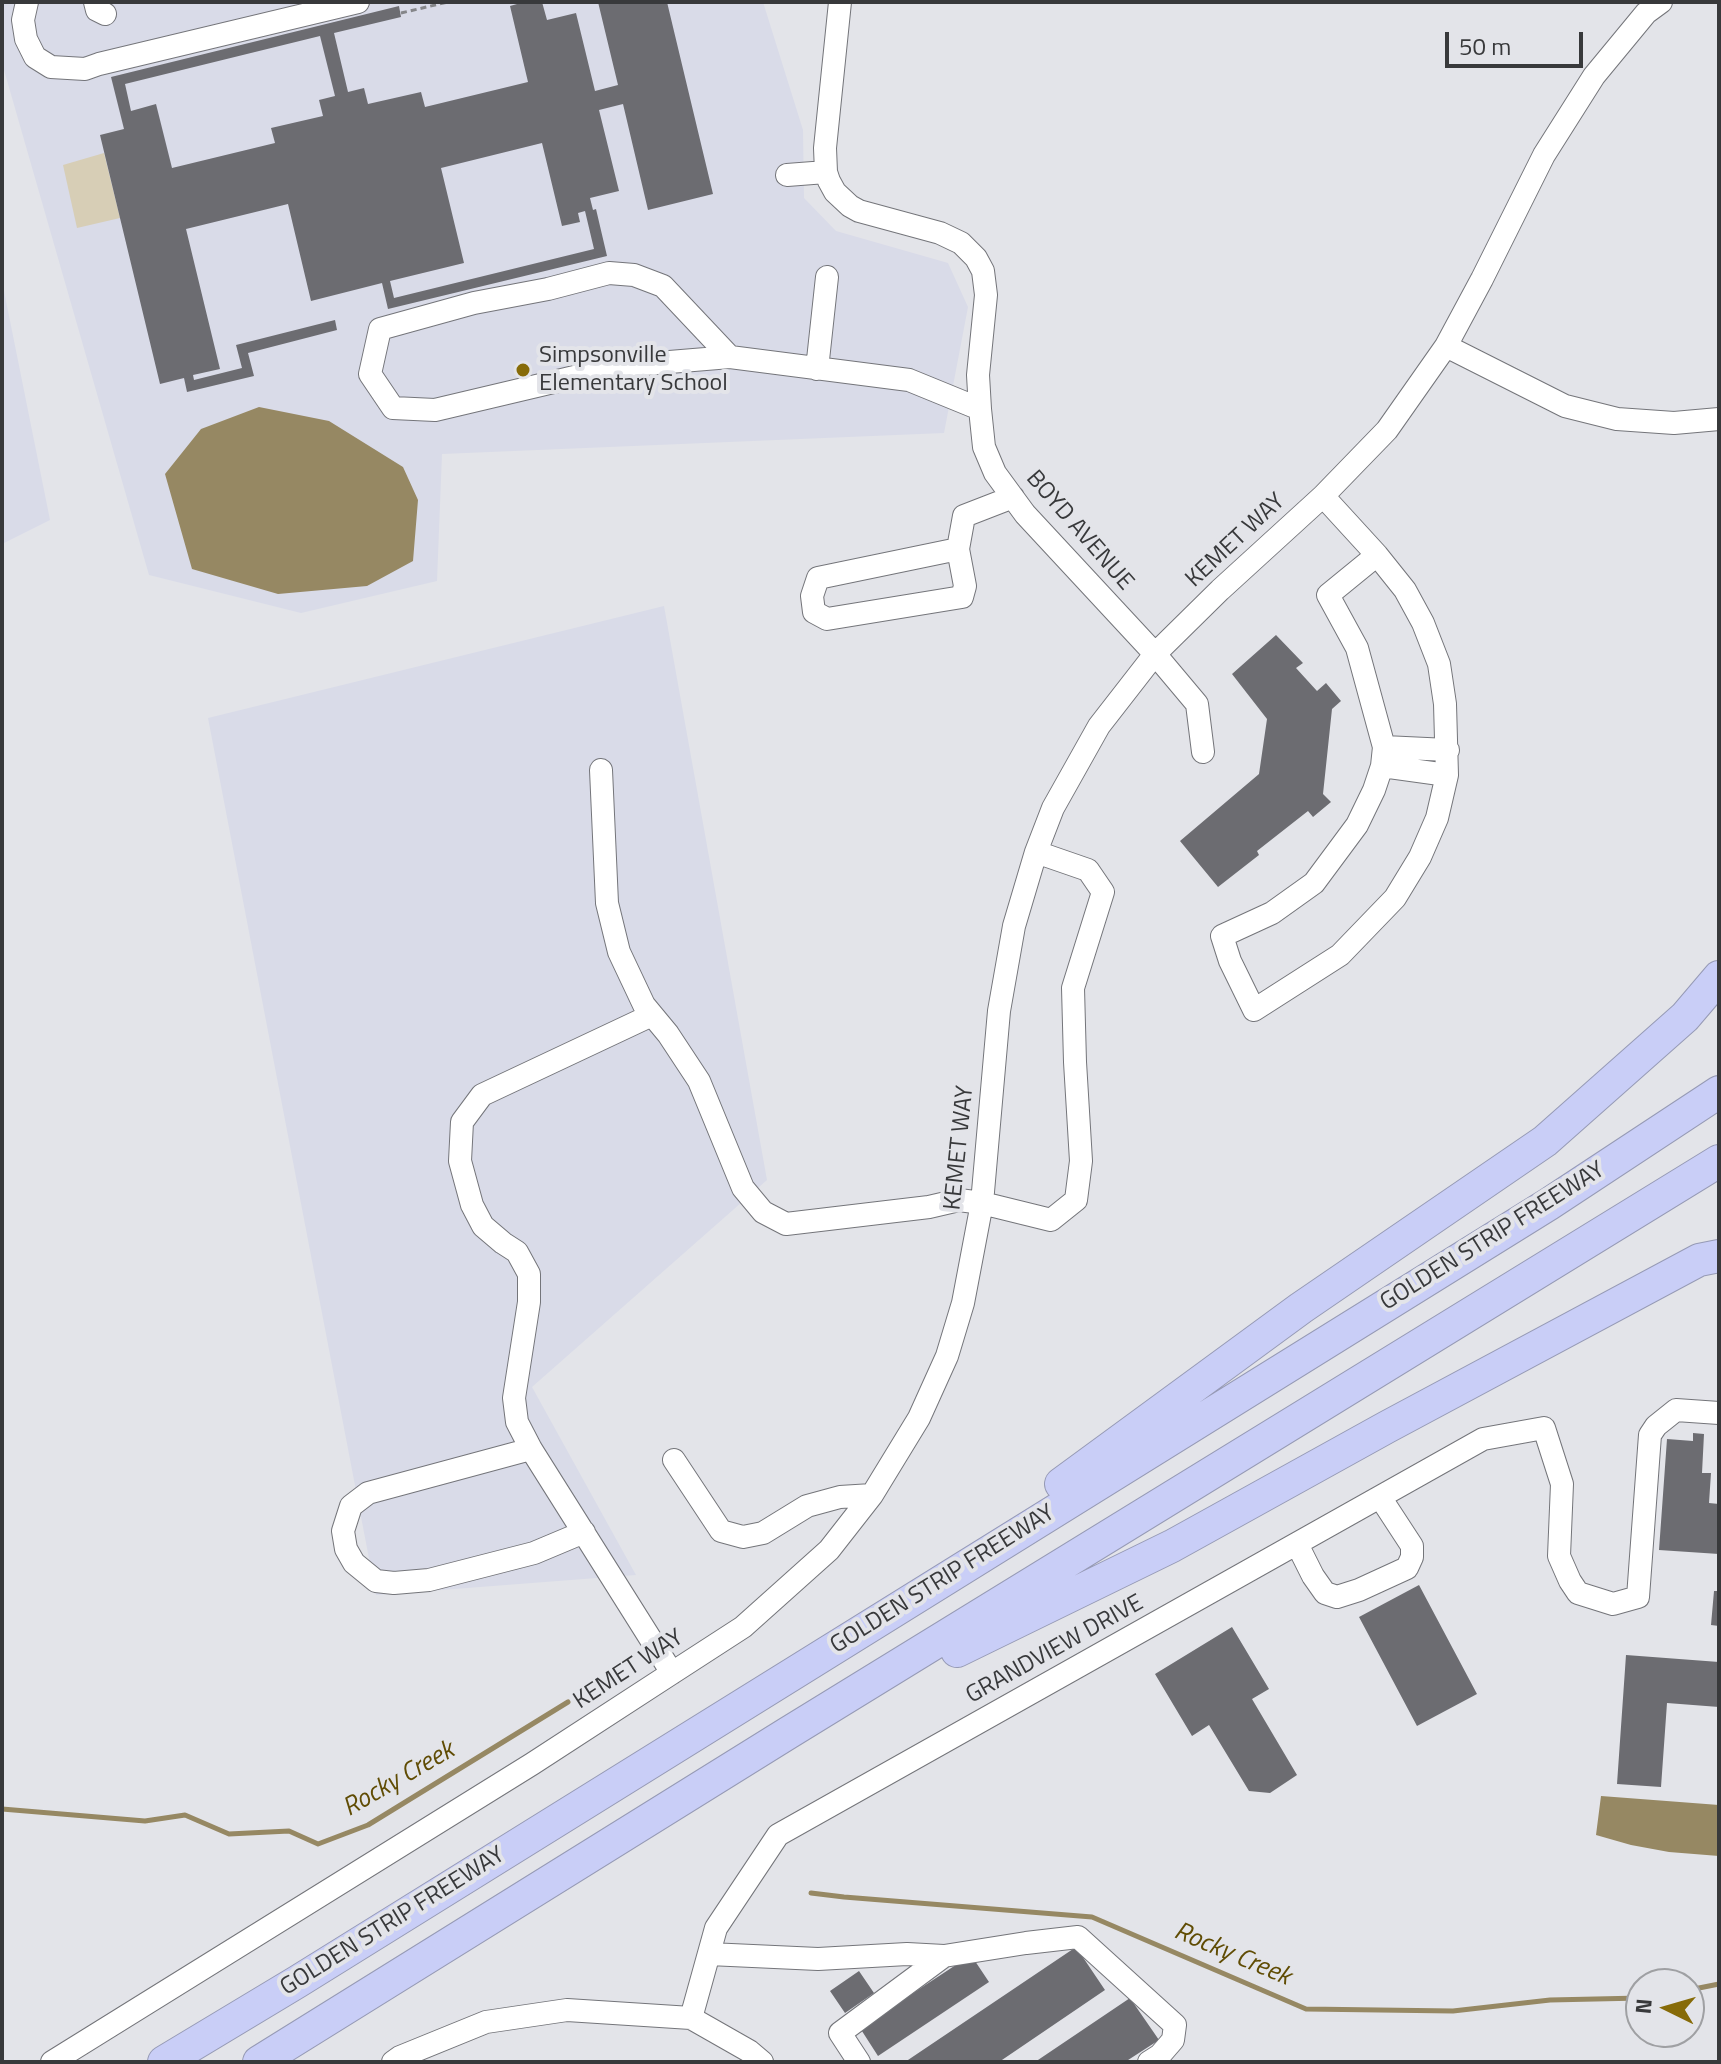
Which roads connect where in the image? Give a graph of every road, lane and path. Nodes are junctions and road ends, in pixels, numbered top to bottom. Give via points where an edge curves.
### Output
1 (27, 2) edge
2 (358, 2) edge
3 (448, 2) edge
4 (840, 2) edge
5 (1661, 2) edge
6 (401, 13) dead end
7 (826, 172) junction
8 (787, 175) dead end
9 (827, 277) dead end
10 (1446, 346) junction
11 (730, 357) junction
12 (817, 369) junction
13 (980, 409) junction
14 (1719, 419) edge
15 (1323, 496) junction
16 (1013, 497) junction
17 (958, 549) junction
18 (1377, 555) junction
19 (1155, 654) junction
20 (1448, 750) junction
21 (1203, 752) dead end
22 (1383, 756) junction
23 (601, 770) dead end
24 (1447, 775) junction
25 (1036, 852) junction
26 (1719, 977) edge
27 (652, 1015) junction
28 (1719, 1092) edge
29 (1719, 1161) edge
30 (982, 1203) junction
31 (1719, 1256) edge
32 (1719, 1413) edge
33 (531, 1449) junction
34 (674, 1460) dead end
35 (872, 1495) junction
36 (1380, 1497) junction
37 (584, 1532) junction
38 (1297, 1544) junction
39 (863, 1630) junction
40 (672, 1673) junction
41 (788, 1733) junction
42 (709, 1954) junction
43 (944, 1956) junction
44 (691, 2018) junction
45 (52, 2062) edge
46 (164, 2062) edge
47 (259, 2062) edge
48 (393, 2062) edge
49 (762, 2062) edge
50 (859, 2062) edge
51 (1149, 2062) edge

1 - 2 street via 23,20 35,57 51,67 85,69
3 - 6 path
4 - 7 street
5 - 10 street, KEMET WAY via 1594,76 1544,155
7 - 8 street
7 - 13 street, BOYD AVENUE via 835,192 850,206 940,233 976,258 986,295
9 - 12 street
10 - 14 street via 1565,406 1617,419
10 - 15 street, KEMET WAY via 1387,430
11 - 11 street via 663,286 609,273 380,329 370,374 393,408 435,410 621,366
11 - 12 street
12 - 13 street via 909,380
13 - 16 street, BOYD AVENUE via 984,447
15 - 18 street
15 - 19 street, KEMET WAY
16 - 17 street via 964,516
16 - 19 street, BOYD AVENUE
17 - 17 street via 818,578 814,612 827,619 962,597
18 - 20 street via 1405,590 1439,664
18 - 22 street via 1328,595 1357,648
19 - 21 street, BOYD AVENUE via 1197,704
19 - 25 street, KEMET WAY via 1099,726 1053,808
20 - 22 street
20 - 24 street
22 - 24 street
22 - 24 street via 1357,825 1314,883 1272,913 1222,936 1254,1010 1340,955 1395,898 1437,818
23 - 27 street via 607,903 619,952
25 - 30 street, KEMET WAY via 1014,926 999,1011
25 - 30 street via 1088,870 1103,892 1073,988 1081,1161 1076,1200 1051,1220
26 - 39 highway via 1685,1017 1545,1141 1301,1308
27 - 30 street via 699,1081 743,1188 763,1212 786,1224 959,1200
27 - 33 street via 482,1095 462,1122 460,1161 472,1205 483,1226 517,1252 529,1274 514,1398 517,1422
28 - 39 highway, GOLDEN STRIP FREEWAY via 1549,1204
29 - 41 highway, GOLDEN STRIP FREEWAY
30 - 35 street, KEMET WAY via 947,1356 919,1418
31 - 41 highway via 1699,1260 1172,1546
32 - 36 street, GRANDVIEW DRIVE via 1676,1410 1650,1435 1638,1597 1613,1604 1578,1593 1559,1556 1562,1484 1544,1428 1483,1439
33 - 37 street
33 - 37 street via 368,1493 351,1506 343,1531 354,1563 376,1581 429,1580 534,1553
34 - 35 street via 721,1531 743,1537 763,1533 807,1506
35 - 40 street, KEMET WAY via 829,1550 743,1627
36 - 38 street, GRANDVIEW DRIVE
36 - 38 street via 1412,1546 1407,1568 1337,1597 1325,1593
37 - 40 street
38 - 42 street, GRANDVIEW DRIVE via 778,1835 716,1928
39 - 46 highway, GOLDEN STRIP FREEWAY
40 - 45 street, KEMET WAY
41 - 47 highway, GOLDEN STRIP FREEWAY
42 - 43 street via 818,1959
42 - 44 street, GRANDVIEW DRIVE
43 - 50 street via 840,2033
43 - 51 street via 1078,1937 1175,2025 1173,2040
44 - 48 street via 567,2010 486,2022
44 - 49 street

